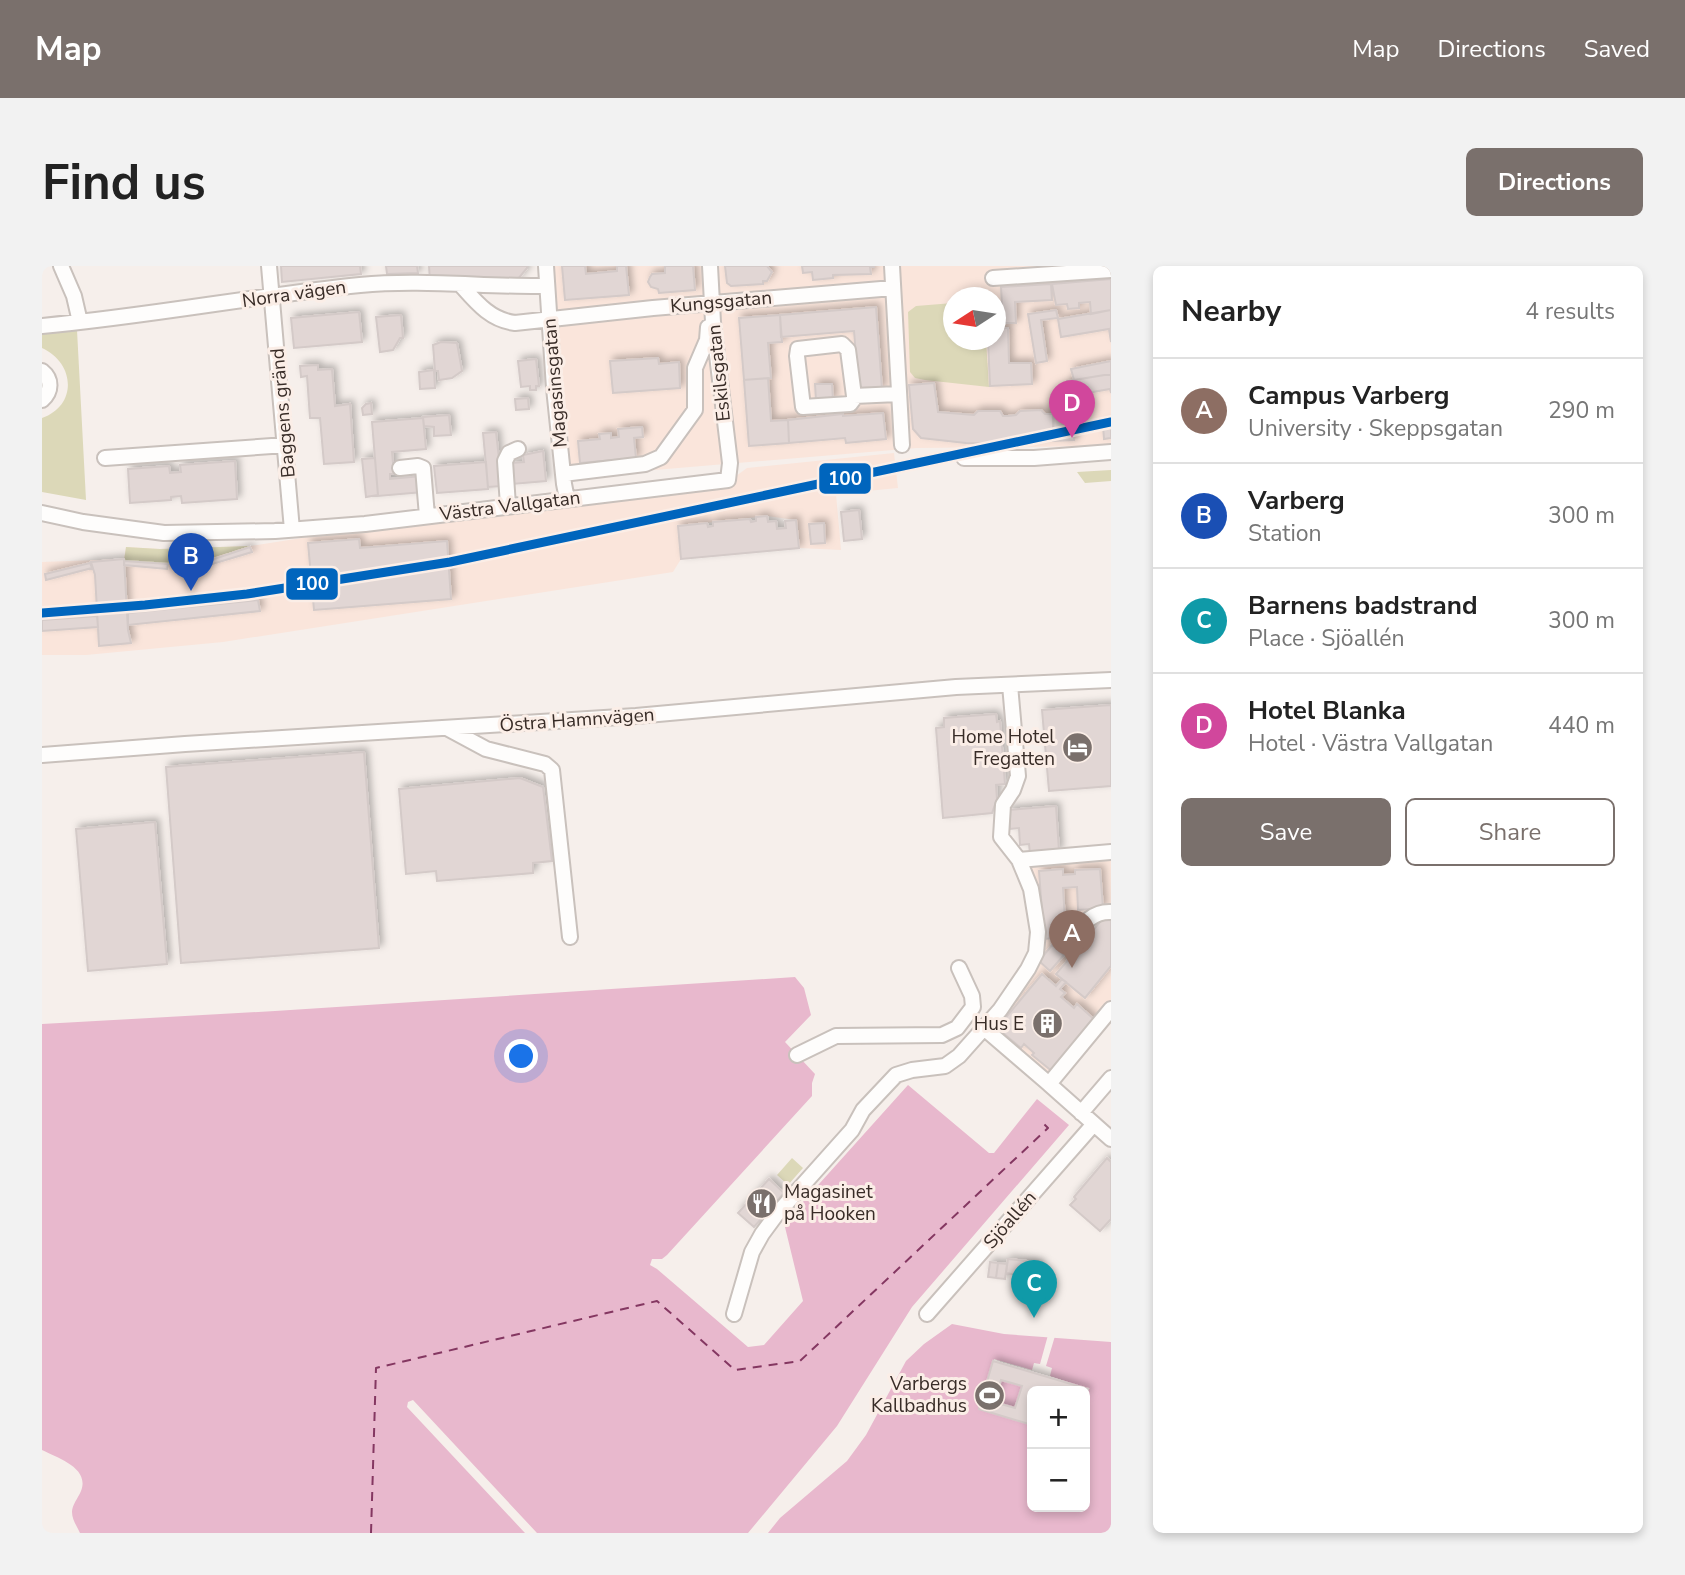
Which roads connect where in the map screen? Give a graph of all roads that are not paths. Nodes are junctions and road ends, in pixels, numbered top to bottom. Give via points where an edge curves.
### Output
1 (61, 266) edge
2 (269, 266) edge
3 (546, 266) edge
4 (710, 266) edge
5 (892, 266) edge
6 (1111, 270) edge
7 (993, 278) dead end
8 (460, 284) junction
9 (547, 286) junction
10 (894, 288) junction
11 (272, 297) junction
12 (709, 304) junction
13 (549, 320) junction
14 (80, 322) junction
15 (42, 326) edge
16 (42, 371) edge
17 (898, 394) junction
18 (856, 396) junction
19 (42, 400) edge
20 (286, 445) junction
21 (902, 445) dead end
22 (518, 449) dead end
23 (1111, 452) edge
24 (105, 458) dead end
25 (964, 458) dead end
26 (400, 468) dead end
27 (562, 474) junction
28 (728, 480) joint
29 (567, 499) junction
30 (508, 506) junction
31 (42, 513) edge
32 (427, 516) junction
33 (292, 530) junction
34 (1111, 680) edge
35 (1010, 685) junction
36 (447, 728) junction
37 (42, 755) edge
38 (1111, 852) edge
39 (1019, 860) junction
40 (1111, 912) edge
41 (570, 937) dead end
42 (1072, 940) dead end
43 (959, 968) dead end
44 (1111, 1009) edge
45 (985, 1029) junction
46 (796, 1055) dead end
47 (1111, 1078) edge
48 (1049, 1084) junction
49 (1081, 1113) junction
50 (1093, 1125) junction
51 (1111, 1139) edge
52 (734, 1314) dead end
53 (927, 1314) dead end

1 - 14 street
2 - 11 street, Baggens gränd
3 - 9 street, Magasinsgatan
4 - 12 street, Eskilsgatan
5 - 10 street
6 - 7 street
8 - 9 street, Norra vägen
8 - 11 street, Norra vägen via 360,285
8 - 13 street, Kungsgatan via 500,320
9 - 13 street, Magasinsgatan
10 - 12 street, Kungsgatan
10 - 17 street
11 - 14 street, Norra vägen
11 - 20 street, Baggens gränd
12 - 13 street, Kungsgatan
12 - 27 street via 707,340 695,368 695,410 661,457 645,464
12 - 28 street, Eskilsgatan via 730,463
13 - 27 street, Magasinsgatan
14 - 15 street, Norra vägen
16 - 19 street via 50,380
17 - 18 street
17 - 21 street
18 - 18 street via 852,394 846,346 798,349 803,407 850,404
20 - 24 street
20 - 33 street, Baggens gränd
22 - 30 street via 505,461
23 - 25 street
26 - 32 street via 423,468
27 - 29 street, Magasinsgatan
28 - 29 street, Västra Vallgatan
29 - 30 street, Västra Vallgatan
30 - 32 street, Västra Vallgatan
31 - 33 street, Västra Vallgatan via 163,533
32 - 33 street, Västra Vallgatan
34 - 35 street, Östra Hamnvägen
35 - 36 street, Östra Hamnvägen
35 - 39 street via 1018,776 1003,805 1001,837
36 - 37 street, Östra Hamnvägen
36 - 41 street via 486,750 545,764 552,770
38 - 39 street
39 - 45 street via 1031,888 1038,932 1036,953
40 - 42 street via 1089,917
43 - 46 street via 968,982 973,1007 947,1034 836,1036
44 - 48 street
45 - 48 street
45 - 52 street via 945,1066 896,1075 863,1110 852,1130 762,1234
47 - 49 street
48 - 49 street
49 - 50 street
50 - 51 street
50 - 53 street, Sjöallén

